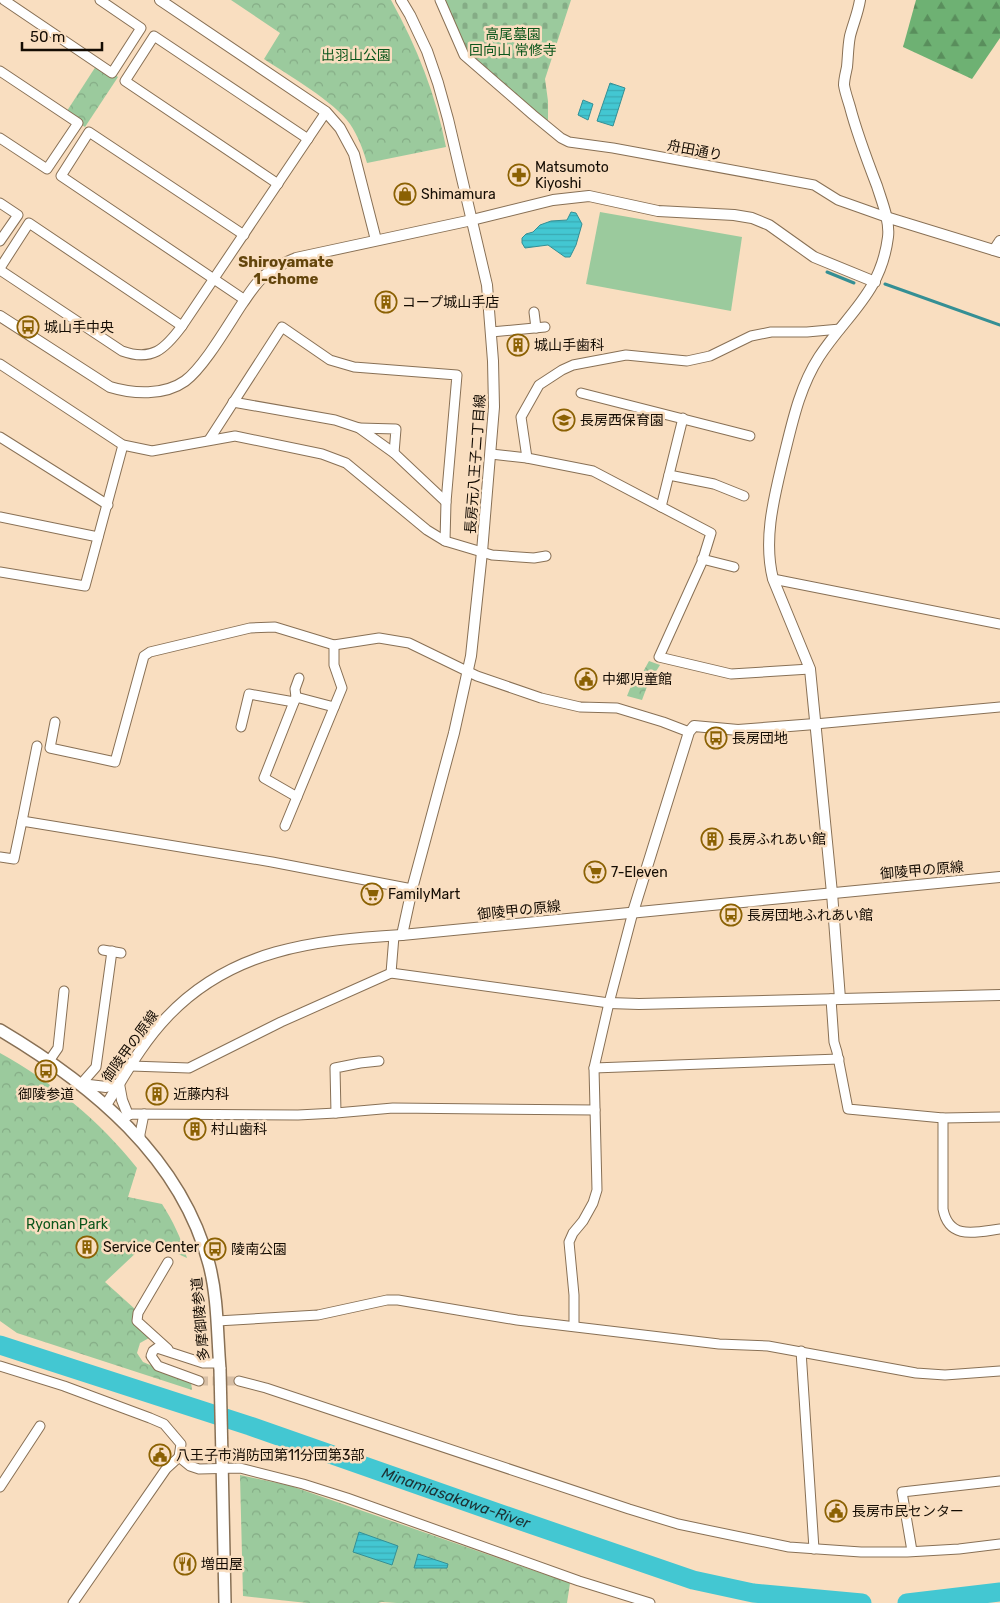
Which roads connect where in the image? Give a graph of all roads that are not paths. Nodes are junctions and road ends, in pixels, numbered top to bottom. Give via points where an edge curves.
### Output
1 (4, 0) edge
2 (100, 0) edge
3 (160, 0) edge
4 (401, 0) edge
5 (440, 0) edge
6 (860, 0) edge
7 (0, 71) edge
8 (326, 112) junction
9 (0, 138) edge
10 (308, 138) junction
11 (278, 184) junction
12 (0, 203) edge
13 (886, 217) junction
14 (472, 220) junction
15 (244, 235) junction
16 (376, 240) junction
17 (0, 241) edge
18 (1000, 241) edge
19 (997, 251) edge
20 (0, 269) edge
21 (213, 279) junction
22 (875, 282) junction
23 (245, 300) junction
24 (534, 312) dead end
25 (0, 316) edge
26 (182, 326) junction
27 (840, 329) junction
28 (491, 332) junction
29 (0, 364) edge
30 (581, 393) dead end
31 (233, 402) junction
32 (683, 418) junction
33 (358, 428) junction
34 (750, 436) dead end
35 (209, 440) junction
36 (1, 441) edge
37 (123, 445) junction
38 (394, 454) junction
39 (491, 454) junction
40 (527, 458) junction
41 (669, 475) junction
42 (744, 496) dead end
43 (446, 502) junction
44 (108, 505) junction
45 (661, 507) junction
46 (0, 517) edge
47 (98, 537) junction
48 (445, 541) junction
49 (482, 552) junction
50 (546, 556) dead end
51 (702, 559) junction
52 (734, 567) dead end
53 (0, 572) edge
54 (773, 579) junction
55 (1000, 624) edge
56 (334, 645) junction
57 (810, 669) junction
58 (468, 671) junction
59 (299, 678) dead end
60 (295, 699) junction
61 (334, 707) junction
62 (1000, 707) edge
63 (55, 722) dead end
64 (815, 724) junction
65 (241, 727) dead end
66 (689, 732) junction
67 (37, 746) dead end
68 (297, 797) junction
69 (22, 821) junction
70 (285, 826) dead end
71 (0, 857) edge
72 (1000, 877) edge
73 (412, 889) junction
74 (832, 892) junction
75 (633, 912) junction
76 (398, 936) junction
77 (112, 951) dead end
78 (391, 973) junction
79 (64, 991) dead end
80 (1000, 995) edge
81 (835, 999) junction
82 (609, 1003) junction
83 (0, 1030) edge
84 (839, 1059) junction
85 (49, 1061) junction
86 (379, 1062) dead end
87 (131, 1066) junction
88 (594, 1068) junction
89 (81, 1084) junction
90 (119, 1084) junction
91 (106, 1105) junction
92 (595, 1110) junction
93 (336, 1113) junction
94 (144, 1114) junction
95 (1000, 1117) edge
96 (943, 1118) junction
97 (125, 1119) junction
98 (140, 1140) junction
99 (1000, 1228) edge
100 (168, 1262) dead end
101 (217, 1321) junction
102 (574, 1326) junction
103 (169, 1351) junction
104 (801, 1351) junction
105 (0, 1366) edge
106 (219, 1366) junction
107 (1000, 1371) edge
108 (199, 1381) tunnel mouth
109 (239, 1381) tunnel mouth
110 (40, 1426) dead end
111 (179, 1457) junction
112 (222, 1464) junction
113 (1000, 1481) edge
114 (0, 1487) edge
115 (1000, 1544) edge
116 (814, 1549) junction
117 (912, 1551) junction
118 (621, 1599) edge
119 (73, 1603) edge
120 (225, 1603) edge
121 (650, 1603) edge

1 - 2 street via 112,73 141,28
3 - 8 street
4 - 14 street, 長房元八王子二丁目線 via 427,51 438,83
5 - 13 street, 舟田通り via 464,55 569,142 814,185 838,200
6 - 13 street via 850,36 844,85
7 - 9 street via 78,122 47,169
8 - 10 street
8 - 16 street via 340,128 354,154
10 - 11 street
10 - 11 street via 154,36 125,81
11 - 15 street
12 - 17 street via 18,215
13 - 19 street, 舟田通り
13 - 22 street via 888,236
14 - 16 street
14 - 22 street via 553,200 589,196 658,211 734,215 769,225 814,257
14 - 28 street, 長房元八王子二丁目線 via 487,285
15 - 21 street
15 - 21 street via 89,132 61,176
16 - 23 street via 296,258 280,265 268,272
18 - 19 street
20 - 26 street via 132,355 164,348
20 - 26 street via 29,223
21 - 23 street
21 - 26 street
22 - 27 street
23 - 25 street via 200,366 184,382 167,389 137,393 124,392 98,381
24 - 28 street via 540,327
27 - 40 street via 751,336 710,356 687,361 626,354 573,365 539,385 521,417
27 - 54 street via 819,357 794,412 769,528
28 - 39 street, 長房元八王子二丁目線 via 494,407
29 - 37 street
30 - 32 street
31 - 33 street via 335,420
31 - 35 street
31 - 43 street via 282,327 330,360 342,364 456,375
32 - 34 street
32 - 41 street
33 - 38 street
33 - 38 street via 396,429
35 - 37 street via 152,451
35 - 48 street via 236,436 322,454 346,464
36 - 44 street
37 - 44 street
38 - 43 street
39 - 40 street
39 - 49 street, 長房元八王子二丁目線
40 - 45 street via 593,471
41 - 42 street via 714,484
41 - 45 street
43 - 48 street
44 - 47 street
45 - 51 street via 711,533
46 - 47 street
47 - 53 street via 85,586
48 - 49 street
49 - 50 street via 534,558
49 - 58 street, 長房元八王子二丁目線
51 - 52 street
51 - 57 street via 659,657 731,674
54 - 55 street
54 - 57 street
56 - 58 street via 379,638 409,643
56 - 61 street via 334,665 342,688
56 - 63 street via 275,627 250,628 150,652 144,656 115,762 50,748
57 - 64 street
58 - 66 street via 540,698 580,707 617,708
58 - 73 street, 長房元八王子二丁目線
59 - 60 street
60 - 61 street
60 - 65 street via 249,694
60 - 68 street via 264,778
61 - 68 street
62 - 64 street
64 - 66 street via 738,730 694,726
64 - 74 street
66 - 75 street
67 - 69 street
68 - 70 street
69 - 71 street via 14,859
69 - 73 street via 272,862
72 - 74 street, 御陵甲の原線
73 - 76 street, 長房元八王子二丁目線
74 - 75 street, 御陵甲の原線
74 - 81 street
75 - 76 street, 御陵甲の原線
75 - 82 street
76 - 78 street
76 - 87 street, 御陵甲の原線 via 299,946 233,967 182,1003 156,1030
77 - 89 street via 96,1067
78 - 82 street
78 - 87 street via 189,1068
79 - 85 street via 58,1048
80 - 81 street
81 - 82 street
81 - 84 street via 834,1042
82 - 88 street
83 - 85 main road, 多摩御陵参道
84 - 88 street
84 - 96 street via 848,1110
85 - 89 main road, 多摩御陵参道
86 - 93 street via 335,1068
87 - 90 street, 御陵甲の原線
88 - 92 street
89 - 90 street via 106,1087
89 - 91 main road, 多摩御陵参道
90 - 91 street, 御陵甲の原線
90 - 97 street
91 - 97 main road, 多摩御陵参道
92 - 93 street via 392,1108
92 - 102 street via 597,1190 570,1242
93 - 94 street
94 - 97 street
94 - 98 street
95 - 96 street
96 - 99 street via 945,1220 955,1230 967,1233
97 - 98 main road, 多摩御陵参道
98 - 101 main road, 多摩御陵参道 via 174,1182 192,1216 209,1264
100 - 103 street via 136,1321
101 - 102 street via 312,1316 398,1300
101 - 106 main road, 多摩御陵参道
102 - 104 street
103 - 106 street
103 - 108 street via 157,1348 151,1356 153,1361 158,1366
104 - 107 street via 924,1373
104 - 116 street
105 - 111 street via 164,1424 181,1444
106 - 112 main road, 多摩御陵参道, bridge
109 - 116 street via 678,1524 789,1547
110 - 114 street
111 - 112 street via 199,1469
111 - 119 street via 166,1469
112 - 118 street via 347,1498
112 - 120 main road, 多摩御陵参道
113 - 117 street via 902,1492
115 - 117 street via 959,1550
116 - 117 street
118 - 121 street

